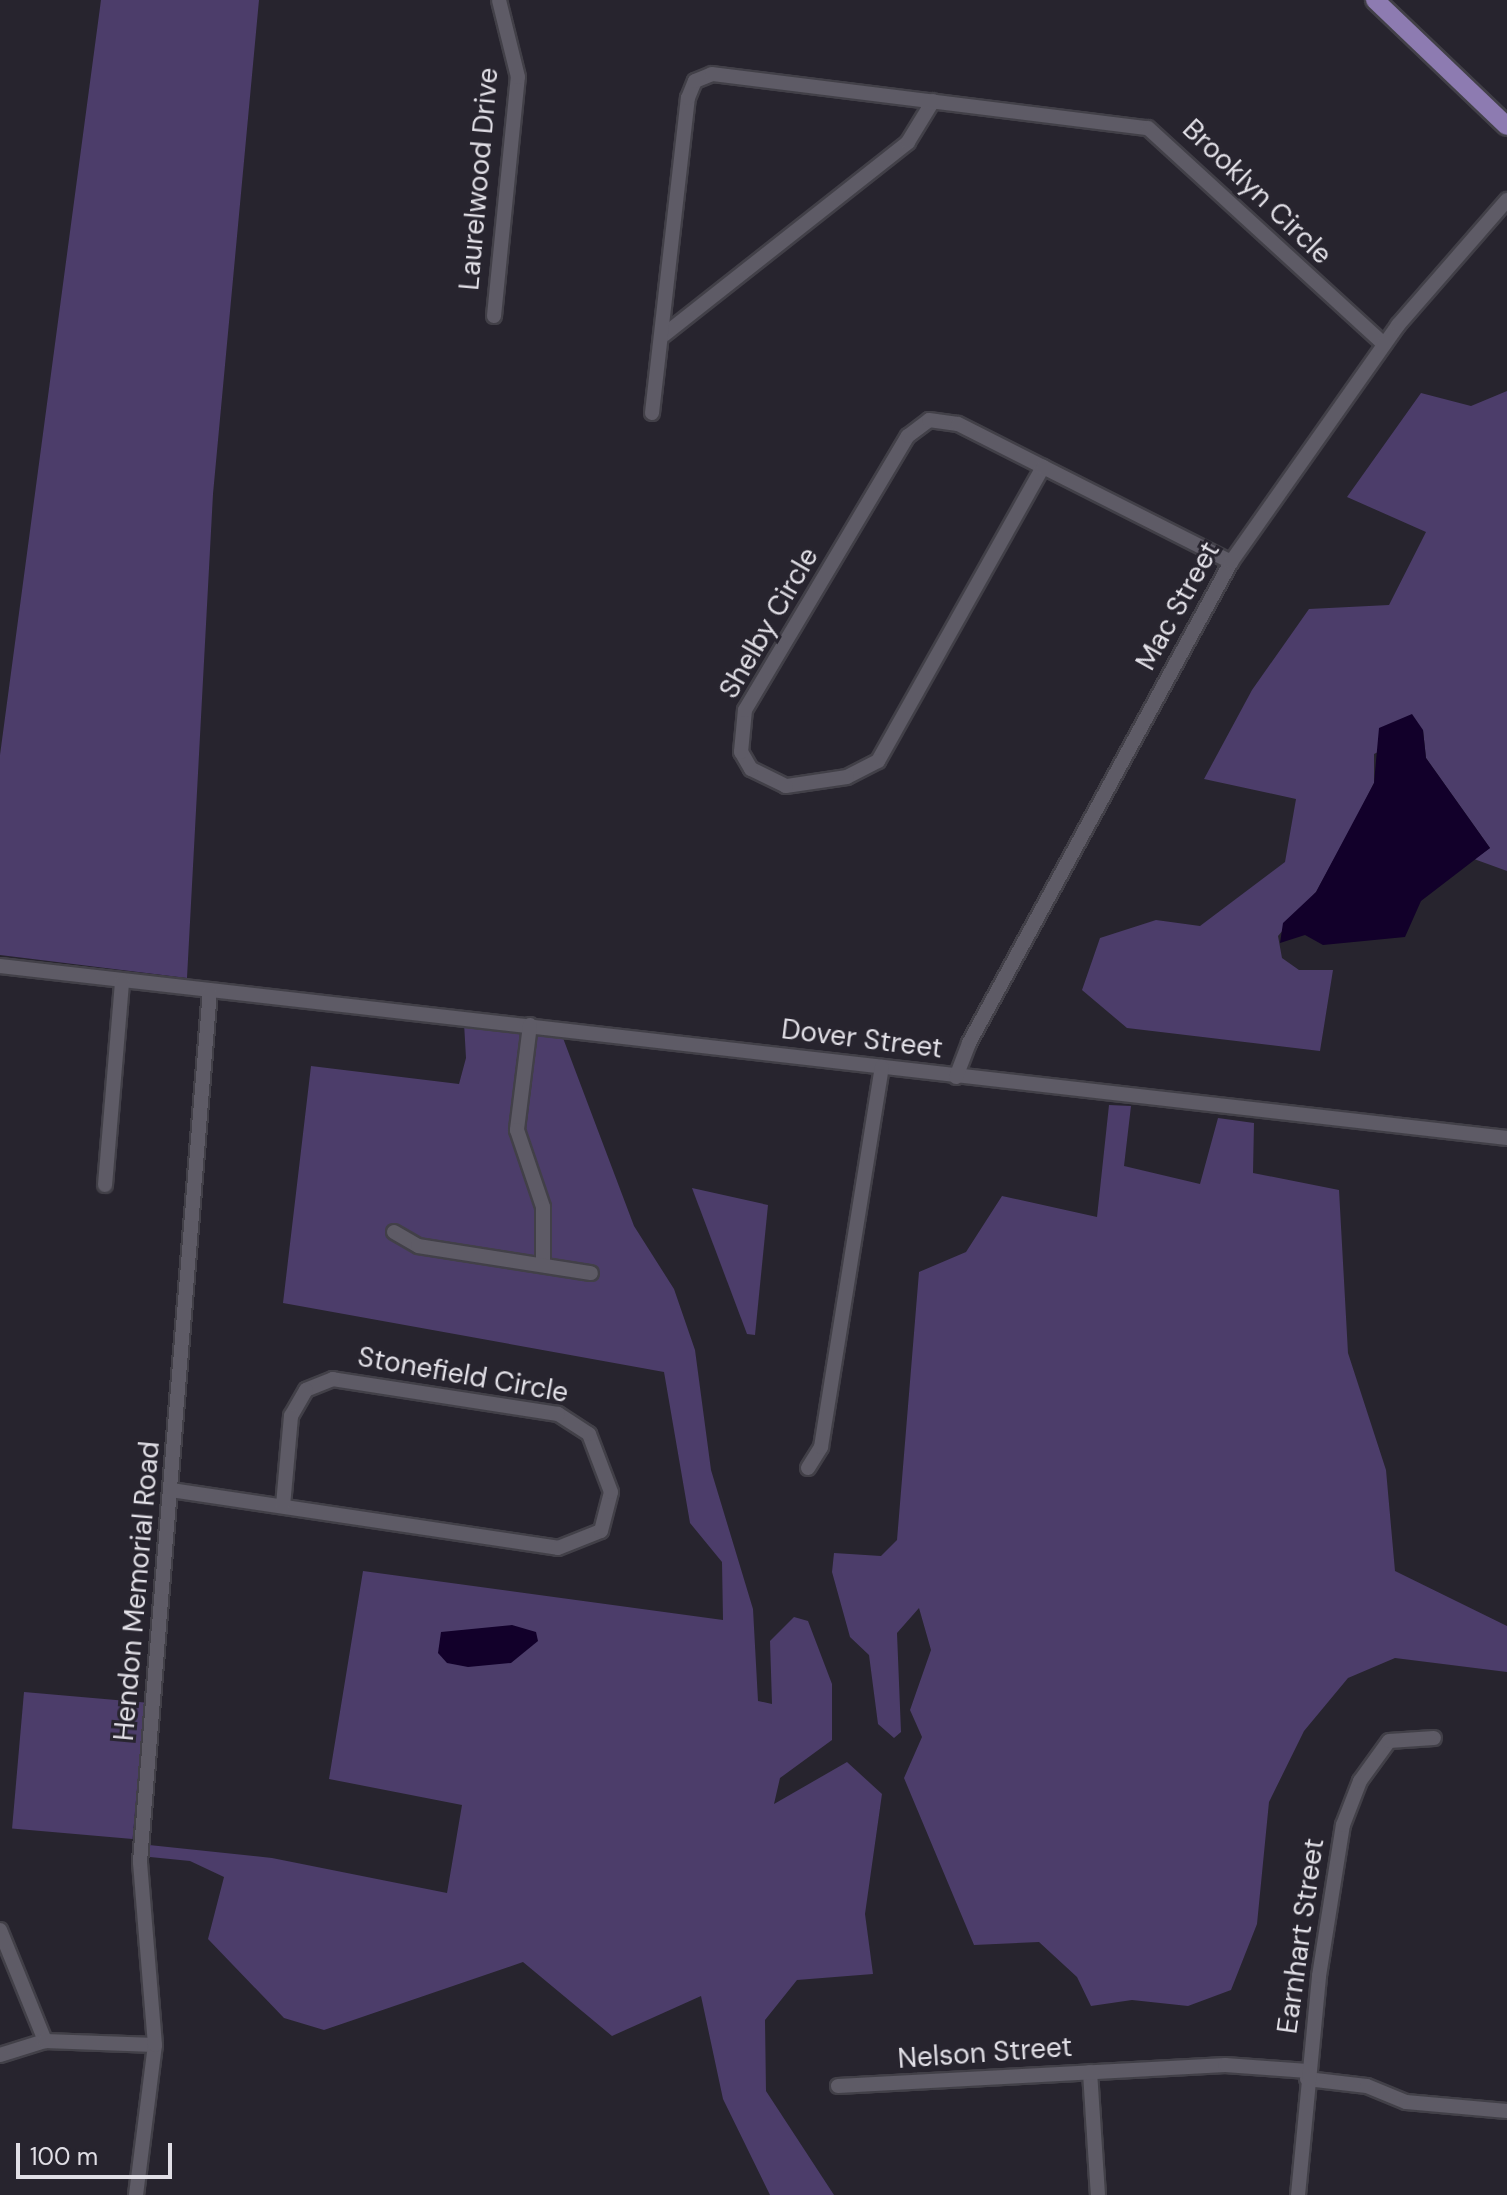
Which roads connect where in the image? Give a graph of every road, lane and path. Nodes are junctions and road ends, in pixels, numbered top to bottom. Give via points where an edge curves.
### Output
1 (499, 0) edge
2 (1375, 0) edge
3 (933, 101) junction
4 (1507, 126) edge
5 (1507, 200) edge
6 (494, 316) dead end
7 (664, 335) junction
8 (1384, 344) junction
9 (652, 413) dead end
10 (1043, 467) junction
11 (1231, 562) junction
12 (0, 966) edge
13 (122, 982) junction
14 (210, 991) junction
15 (530, 1025) junction
16 (882, 1067) junction
17 (956, 1077) junction
18 (1507, 1138) edge
19 (105, 1185) dead end
20 (394, 1232) dead end
21 (543, 1265) junction
22 (591, 1273) dead end
23 (808, 1468) dead end
24 (171, 1490) junction
25 (283, 1506) junction
26 (1434, 1738) dead end
27 (0, 1930) edge
28 (45, 2041) junction
29 (155, 2045) junction
30 (0, 2055) edge
31 (1090, 2072) junction
32 (1308, 2075) junction
33 (838, 2086) dead end
34 (1507, 2111) edge
35 (136, 2195) edge
36 (1098, 2195) edge
37 (1298, 2195) edge

1 - 6 street, Laurelwood Drive via 518,77
2 - 4 main road
3 - 7 street via 908,142
3 - 7 street, Brooklyn Circle via 736,73 695,81
3 - 8 street, Brooklyn Circle via 1148,128
5 - 8 street, Mac Street
7 - 9 street, Brooklyn Circle
8 - 11 street, Mac Street
10 - 10 street, Shelby Circle via 878,761 847,777 786,786 751,769 741,752 745,710 919,424 941,419
10 - 11 street, Shelby Circle
11 - 17 street, Mac Street via 969,1043
12 - 13 street, Dover Street
13 - 14 street, Dover Street
13 - 19 street
14 - 15 street, Dover Street
14 - 24 street, Hendon Memorial Road
15 - 16 street, Dover Street
15 - 21 street via 517,1130 543,1207
16 - 17 street, Dover Street
16 - 23 street via 821,1447
17 - 18 street, Dover Street
20 - 21 street via 418,1246
21 - 22 street
24 - 25 street, Stonefield Circle
24 - 29 street, Hendon Memorial Road via 140,1862
25 - 25 street, Stonefield Circle via 558,1548 601,1531 611,1492 589,1434 558,1414 333,1379 306,1390 291,1416
26 - 32 street, Earnhart Street via 1389,1741 1360,1781 1343,1825
27 - 28 street
28 - 29 street
28 - 30 street
29 - 35 street, Hendon Memorial Road
31 - 32 street, Nelson Street via 1225,2065
31 - 33 street, Nelson Street
31 - 36 street
32 - 34 street, Nelson Street via 1367,2086 1406,2102
32 - 37 street, Earnhart Street

